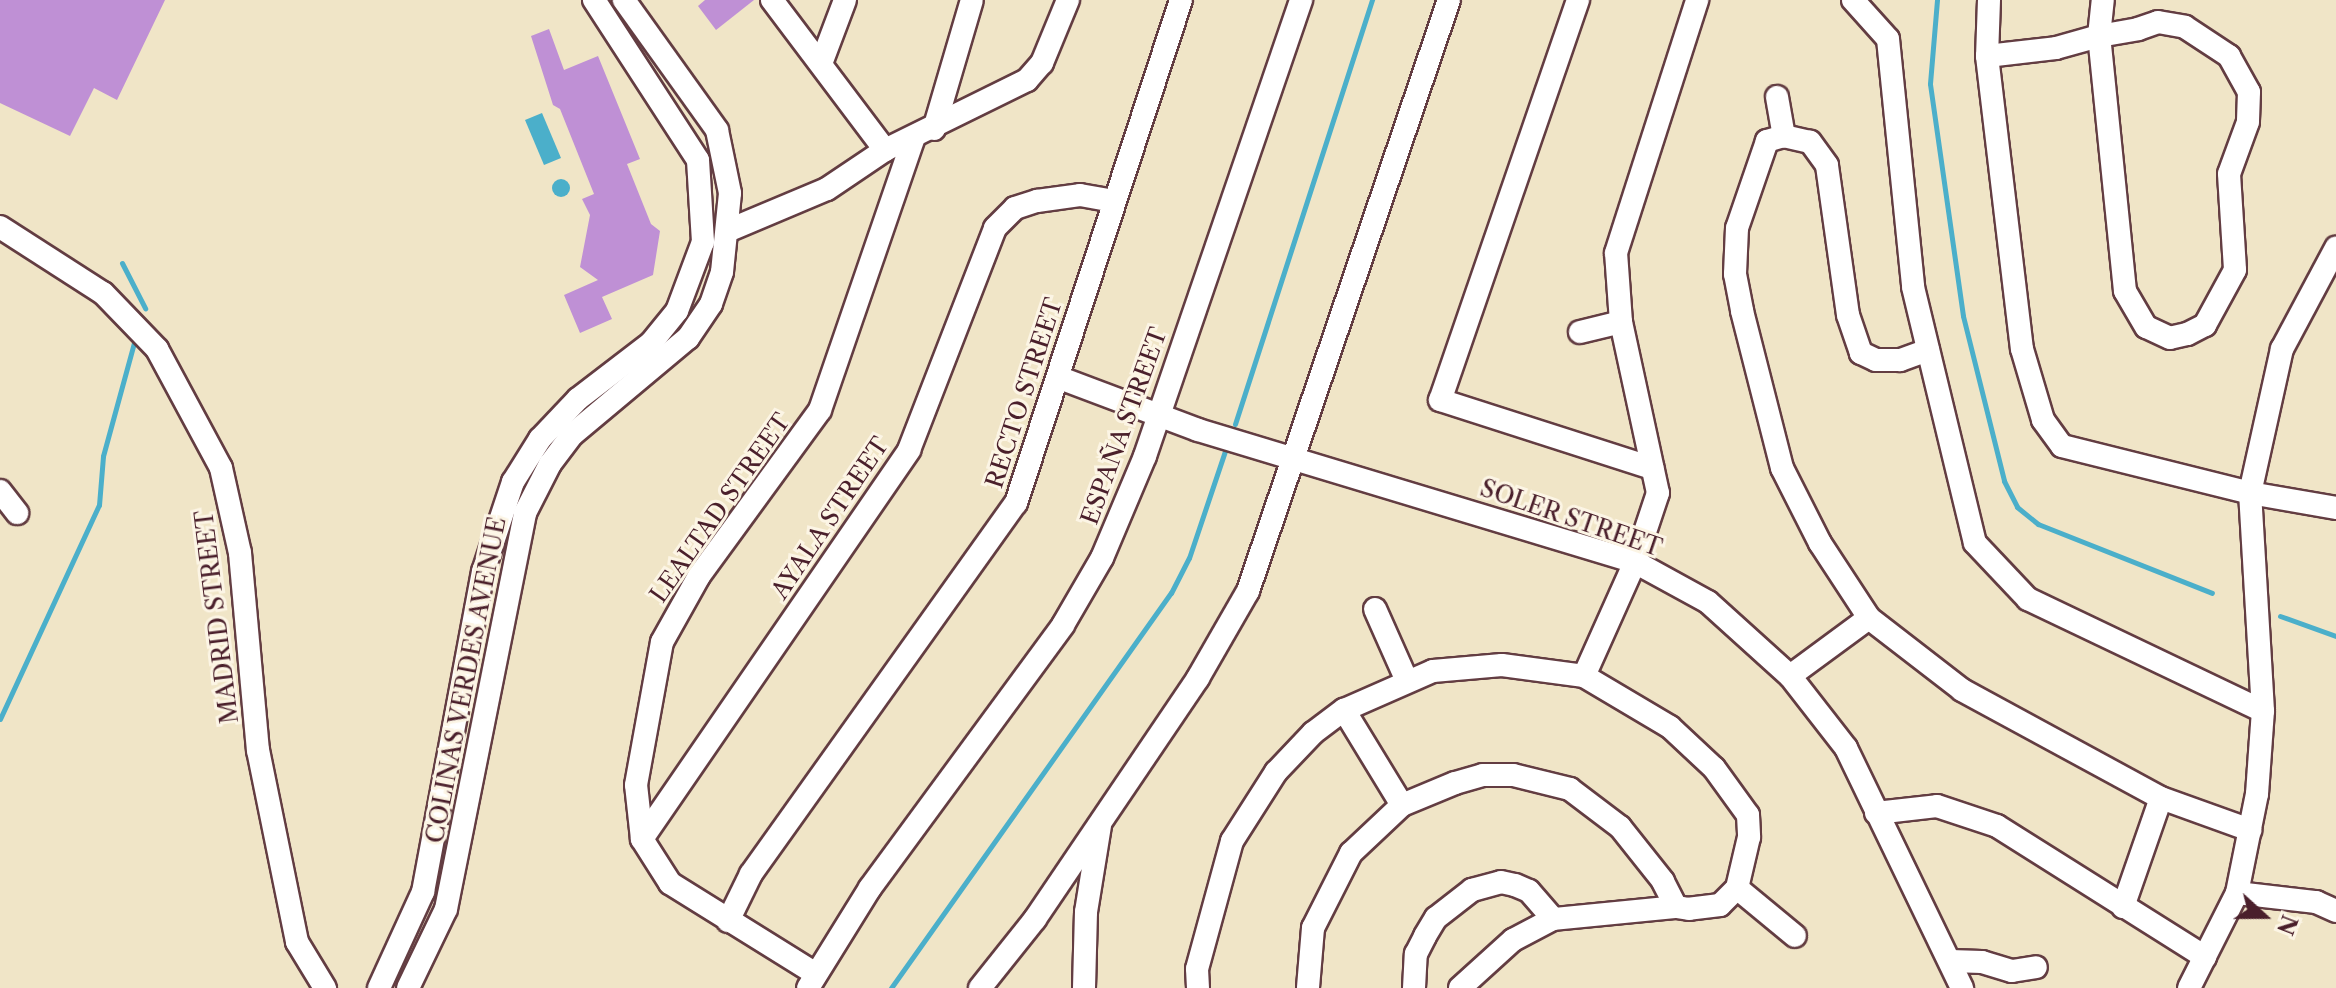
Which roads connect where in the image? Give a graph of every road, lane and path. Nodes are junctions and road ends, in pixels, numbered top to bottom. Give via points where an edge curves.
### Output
1 (594, 0) edge
2 (624, 0) edge
3 (772, 0) edge
4 (845, 0) edge
5 (972, 0) edge
6 (1068, 0) edge
7 (1181, 0) edge
8 (1301, 0) edge
9 (1449, 0) edge
10 (1578, 0) edge
11 (1697, 0) edge
12 (1989, 0) edge
13 (2103, 0) edge
14 (1858, 1) edge
15 (2099, 36) junction
16 (1987, 56) junction
17 (822, 61) junction
18 (1777, 97) dead end
19 (934, 129) junction
20 (1784, 136) junction
21 (913, 140) junction
22 (885, 150) junction
23 (1114, 201) junction
24 (0, 227) edge
25 (727, 231) junction
26 (2336, 248) edge
27 (1621, 322) junction
28 (1580, 332) dead end
29 (1928, 350) junction
30 (1060, 378) junction
31 (1158, 414) junction
32 (1294, 458) junction
33 (1652, 468) junction
34 (0, 491) edge
35 (2250, 493) junction
36 (2336, 508) edge
37 (17, 513) dead end
38 (1635, 562) junction
39 (1375, 609) dead end
40 (1869, 618) junction
41 (1584, 676) junction
42 (1790, 676) junction
43 (1407, 681) junction
44 (1344, 710) junction
45 (2263, 711) junction
46 (2161, 798) junction
47 (1402, 805) junction
48 (1876, 813) junction
49 (1101, 817) junction
50 (2250, 830) junction
51 (642, 839) junction
52 (1737, 888) junction
53 (2237, 893) junction
54 (1676, 907) junction
55 (2123, 907) junction
56 (2336, 911) edge
57 (1553, 919) junction
58 (728, 921) junction
59 (1795, 936) dead end
60 (2205, 957) junction
61 (1950, 961) junction
62 (2036, 967) dead end
63 (812, 981) edge
64 (325, 988) edge
65 (379, 988) edge
66 (408, 988) edge
67 (980, 988) edge
68 (1084, 988) edge
69 (1198, 988) edge
70 (1308, 988) edge
71 (1414, 988) edge
72 (1460, 988) edge
73 (1962, 988) edge
74 (2189, 988) edge

1 - 65 street, COLINAS VERDES AVENUE via 698,160 703,242 677,311 651,343 578,399 540,439 513,482 483,572 423,892
2 - 25 street, COLINAS VERDES AVENUE via 717,130 730,193
3 - 17 street
4 - 17 street
5 - 19 street
6 - 19 street via 1042,63 1027,80
7 - 23 street, RECTO STREET
8 - 31 street, ESPAÑA STREET
9 - 32 street
10 - 33 street via 1440,400
11 - 27 street via 1620,229 1616,253
12 - 16 street
13 - 15 street
14 - 29 street via 1888,39 1913,287
15 - 15 street via 2125,291 2146,327 2170,338 2187,334 2213,313 2235,270 2229,174 2248,122 2249,92 2229,56 2185,27 2158,22
15 - 16 street via 2056,48
16 - 35 street via 2022,349 2043,420 2062,446
17 - 22 street
18 - 20 street
19 - 21 street
20 - 29 street via 1810,142 1827,165 1848,315 1861,353 1876,360 1900,360
20 - 40 street via 1767,141 1745,196 1737,228 1737,287 1782,468 1820,543
21 - 22 street
21 - 51 street, LEALTAD STREET via 820,410 692,587 662,642 636,785
22 - 25 street via 827,189
23 - 30 street, RECTO STREET
23 - 51 street, AYALA STREET via 1080,195 1037,201 1015,208 995,228 909,450
24 - 64 street, MADRID STREET via 103,293 157,349 221,468 240,553 267,794 297,942
25 - 66 street, COLINAS VERDES AVENUE via 711,304 688,338 573,434 550,464 525,513 446,909
26 - 35 street via 2282,349
27 - 28 street
27 - 33 street
29 - 45 street via 1975,543 1999,575 2028,599
30 - 31 street, SOLER STREET
30 - 58 street, RECTO STREET via 1016,503 751,874
31 - 32 street, SOLER STREET
31 - 63 street, ESPAÑA STREET via 1121,519 1063,625 870,888
32 - 38 street, SOLER STREET
32 - 49 street via 1248,591 1198,678
33 - 38 street via 1658,493
34 - 37 street
35 - 36 street
35 - 45 street
38 - 41 street
38 - 42 street, SOLER STREET via 1708,602
39 - 43 street
40 - 42 street
40 - 46 street via 1962,690
41 - 43 street via 1502,665 1433,671
41 - 52 street via 1670,727 1748,815 1749,837
42 - 48 street, SOLER STREET via 1846,748
43 - 44 street
44 - 47 street
44 - 69 street via 1276,772 1232,841 1197,969
45 - 50 street
46 - 50 street
46 - 55 street
47 - 54 street via 1483,775 1513,775 1570,789 1597,805 1642,851
47 - 70 street via 1377,825 1336,875 1313,928
48 - 55 street via 1937,806 1997,826
48 - 61 street, SOLER STREET
49 - 67 street via 1035,919
49 - 68 street via 1086,912
50 - 53 street
51 - 58 street, LEALTAD STREET via 670,883
52 - 54 street via 1720,905
52 - 59 street
53 - 56 street via 2316,902
53 - 60 street
54 - 57 street
55 - 60 street
57 - 71 street via 1535,897 1515,885 1501,882 1472,890 1436,918 1425,936 1416,954
57 - 72 street via 1513,940
58 - 63 street, LEALTAD STREET
60 - 74 street
61 - 62 street via 1982,962 2012,971
61 - 73 street, SOLER STREET

